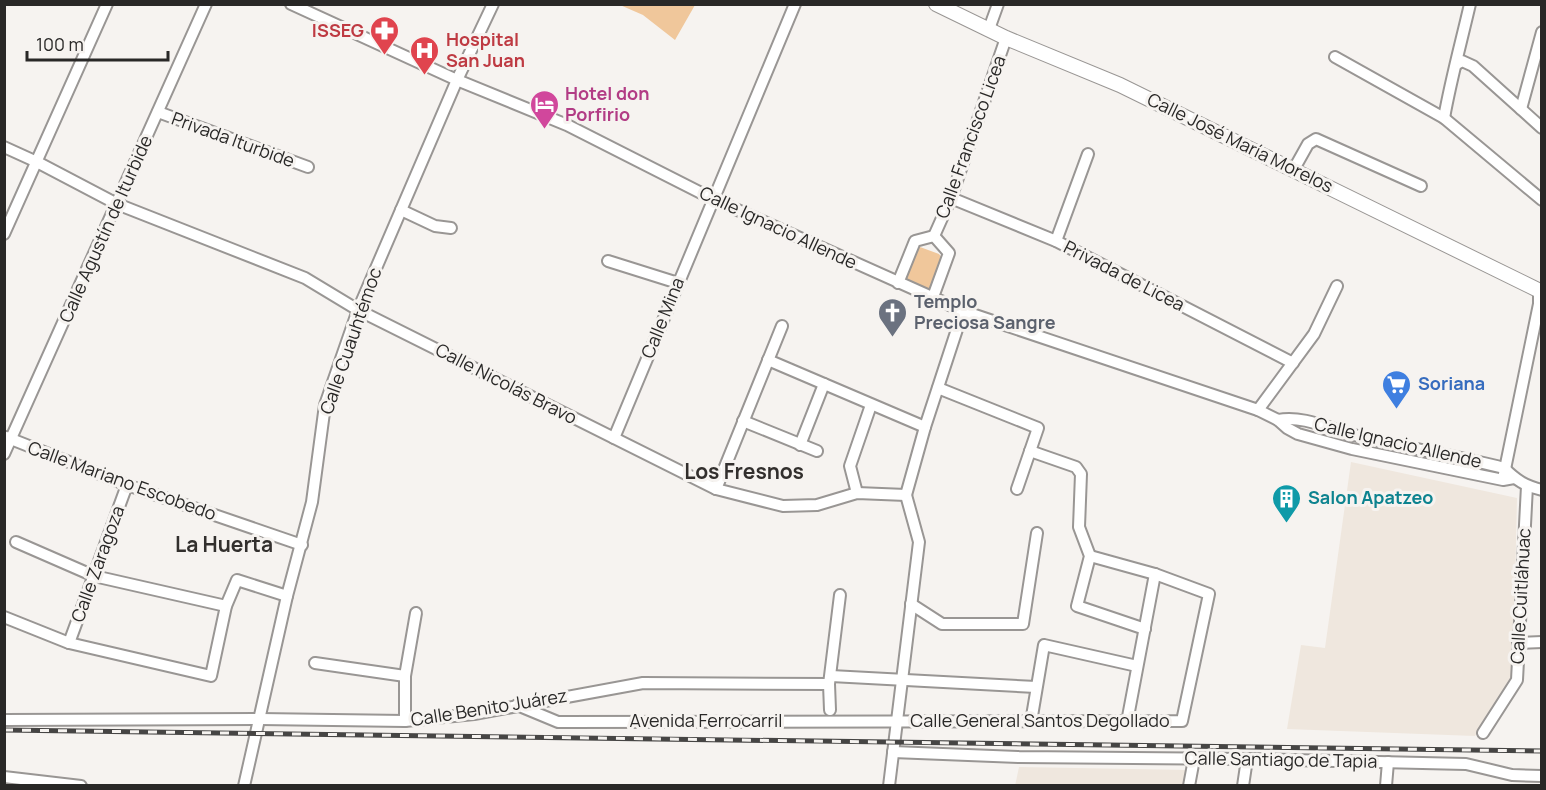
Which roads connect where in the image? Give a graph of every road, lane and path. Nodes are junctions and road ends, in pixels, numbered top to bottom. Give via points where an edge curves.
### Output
1 (107, 4) edge
2 (206, 4) edge
3 (291, 4) edge
4 (493, 4) edge
5 (795, 4) edge
6 (936, 4) edge
7 (998, 4) edge
8 (1470, 4) edge
9 (311, 8) edge
10 (988, 29) junction
11 (1542, 32) edge
12 (1006, 38) junction
13 (1335, 57) dead end
14 (1457, 64) junction
15 (457, 80) junction
16 (1521, 109) junction
17 (158, 112) junction
18 (1444, 118) junction
19 (1542, 128) edge
20 (4, 147) edge
21 (1088, 154) dead end
22 (37, 162) junction
23 (308, 167) dead end
24 (1294, 169) junction
25 (1421, 186) dead end
26 (951, 198) junction
27 (713, 199) junction
28 (1542, 201) edge
29 (117, 204) junction
30 (401, 210) junction
31 (451, 228) dead end
32 (4, 234) edge
33 (934, 236) junction
34 (1056, 241) junction
35 (608, 261) dead end
36 (678, 283) junction
37 (898, 283) junction
38 (1336, 285) dead end
39 (1541, 294) edge
40 (933, 297) junction
41 (358, 310) junction
42 (963, 311) junction
43 (782, 326) dead end
44 (768, 360) junction
45 (1293, 363) junction
46 (824, 384) junction
47 (938, 388) junction
48 (871, 405) junction
49 (1258, 410) junction
50 (1278, 420) junction
51 (743, 421) junction
52 (925, 427) junction
53 (8, 438) edge
54 (614, 438) junction
55 (800, 445) junction
56 (817, 451) dead end
57 (1030, 451) junction
58 (4, 454) edge
59 (1504, 468) junction
60 (1514, 478) junction
61 (1503, 480) junction
62 (128, 485) junction
63 (1527, 486) junction
64 (716, 489) junction
65 (1017, 489) dead end
66 (1542, 490) edge
67 (857, 493) junction
68 (906, 495) junction
69 (1037, 533) dead end
70 (16, 542) dead end
71 (302, 545) junction
72 (1090, 556) junction
73 (1155, 574) junction
74 (94, 576) junction
75 (840, 595) dead end
76 (287, 596) junction
77 (911, 604) junction
78 (226, 606) junction
79 (416, 613) dead end
80 (4, 617) edge
81 (1144, 629) junction
82 (1542, 642) edge
83 (69, 643) junction
84 (1518, 643) junction
85 (315, 663) dead end
86 (1137, 666) junction
87 (405, 676) junction
88 (830, 680) junction
89 (903, 680) junction
90 (1036, 687) junction
91 (517, 705) junction
92 (830, 711) dead end
93 (260, 719) junction
94 (4, 720) edge
95 (898, 720) junction
96 (405, 721) junction
97 (1031, 722) junction
98 (1127, 722) junction
99 (1483, 733) dead end
100 (893, 752) junction
101 (1194, 759) junction
102 (1247, 759) junction
103 (1388, 762) junction
104 (1542, 776) edge
105 (12, 780) edge
106 (1512, 781) edge
107 (81, 786) edge
108 (244, 786) edge
109 (889, 786) edge
110 (1189, 786) edge
111 (1243, 786) edge
112 (1386, 786) edge

1 - 22 street
2 - 17 street, Calle Agustín de Iturbide
3 - 9 street, Calle Ignacio Allende
4 - 15 street, Calle Cuauhtémoc
5 - 27 street, Calle Mina
6 - 10 street, Calle José María Morelos
7 - 10 street
8 - 14 street
9 - 15 street, Calle Ignacio Allende
10 - 12 street, Calle José María Morelos
11 - 16 street
12 - 24 street, Calle José María Morelos via 1120,85
12 - 26 street, Calle Francisco Licea
13 - 18 street
14 - 16 street via 1473,66
14 - 18 street
15 - 27 street, Calle Ignacio Allende via 567,125
15 - 30 street, Calle Cuauhtémoc
16 - 19 street
17 - 23 street, Privada Iturbide
17 - 29 street, Calle Agustín de Iturbide
18 - 28 street
20 - 22 street, Calle Nicolás Bravo
21 - 34 street
22 - 29 street, Calle Nicolás Bravo
22 - 32 street
24 - 25 street via 1308,144 1316,139
24 - 39 street, Calle José María Morelos
26 - 33 street, Calle Francisco Licea
26 - 34 street, Privada de Licea
27 - 36 street, Calle Mina
27 - 37 street, Calle Ignacio Allende
29 - 41 street, Calle Nicolás Bravo via 305,278
29 - 53 street, Calle Agustín de Iturbide
30 - 31 street via 435,226
30 - 41 street, Calle Cuauhtémoc
33 - 37 street, Calle Francisco Licea via 915,241
33 - 40 street, Calle Francisco Licea via 949,253
34 - 45 street, Privada de Licea
35 - 36 street
36 - 54 street, Calle Mina
37 - 40 street, Calle Ignacio Allende
38 - 45 street via 1314,334
39 - 59 street
40 - 42 street, Calle Ignacio Allende
41 - 54 street, Calle Nicolás Bravo
41 - 71 street, Calle Cuauhtémoc via 325,405
42 - 47 street
42 - 49 street, Calle Ignacio Allende
43 - 44 street
44 - 46 street
44 - 51 street
45 - 49 street
46 - 48 street
46 - 55 street
47 - 52 street
47 - 57 street via 1038,428
48 - 52 street
48 - 67 street via 850,466
49 - 50 street, Calle Ignacio Allende
50 - 59 street, Calle Ignacio Allende via 1303,420 1355,436
50 - 61 street, Calle Ignacio Allende via 1298,434 1352,449
51 - 55 street
51 - 64 street
52 - 68 street
53 - 58 street, Calle Agustín de Iturbide
53 - 62 street, Calle Mariano Escobedo
54 - 64 street, Calle Nicolás Bravo
55 - 56 street
57 - 65 street
57 - 72 street via 1076,466 1081,474 1080,527
59 - 60 street, Calle Ignacio Allende
59 - 61 street
60 - 61 street, Calle Ignacio Allende
60 - 63 street, Calle Ignacio Allende
62 - 71 street, Calle Mariano Escobedo
62 - 74 street, Calle Zaragoza
63 - 66 street, Calle Ignacio Allende
63 - 84 street, Calle Cuitláhuac
64 - 67 street, Calle Nicolás Bravo via 783,506 817,505
67 - 68 street, Calle Nicolás Bravo
68 - 77 street via 919,542
69 - 77 street via 1023,624 942,624
70 - 74 street
71 - 76 street, Calle Cuauhtémoc
72 - 73 street
72 - 81 street via 1077,606
73 - 81 street
73 - 98 street, Calle General Santos Degollado via 1209,594 1182,721
74 - 78 street
74 - 83 street, Calle Zaragoza
75 - 88 street
76 - 78 street via 237,580
76 - 93 street, Calle Cuauhtémoc
77 - 89 street
78 - 83 street via 211,676
79 - 87 street
80 - 83 street
81 - 86 street
82 - 84 street
84 - 99 street, Calle Cuitláhuac via 1517,680
85 - 87 street
86 - 90 street via 1044,645
86 - 98 street
87 - 96 street
88 - 89 street, Calle Benito Juárez
88 - 91 street, Calle Benito Juárez via 643,683
88 - 92 street
89 - 90 street, Calle Benito Juárez
89 - 95 street
90 - 97 street
91 - 95 street, Avenida Ferrocarril via 558,722
91 - 96 street, Calle Benito Juárez
93 - 94 street, Calle Benito Juárez
93 - 96 street, Calle Benito Juárez
93 - 108 street, Calle Cuauhtémoc
95 - 97 street, Calle General Santos Degollado
95 - 100 street
97 - 98 street, Calle General Santos Degollado
100 - 101 street, Calle Santiago de Tapia
100 - 109 street
101 - 102 street, Calle Santiago de Tapia
101 - 110 street
102 - 103 street, Calle Santiago de Tapia
102 - 111 street
103 - 106 street, Calle Santiago de Tapia via 1466,764
103 - 112 street
104 - 106 street, Calle Santiago de Tapia
105 - 107 street

